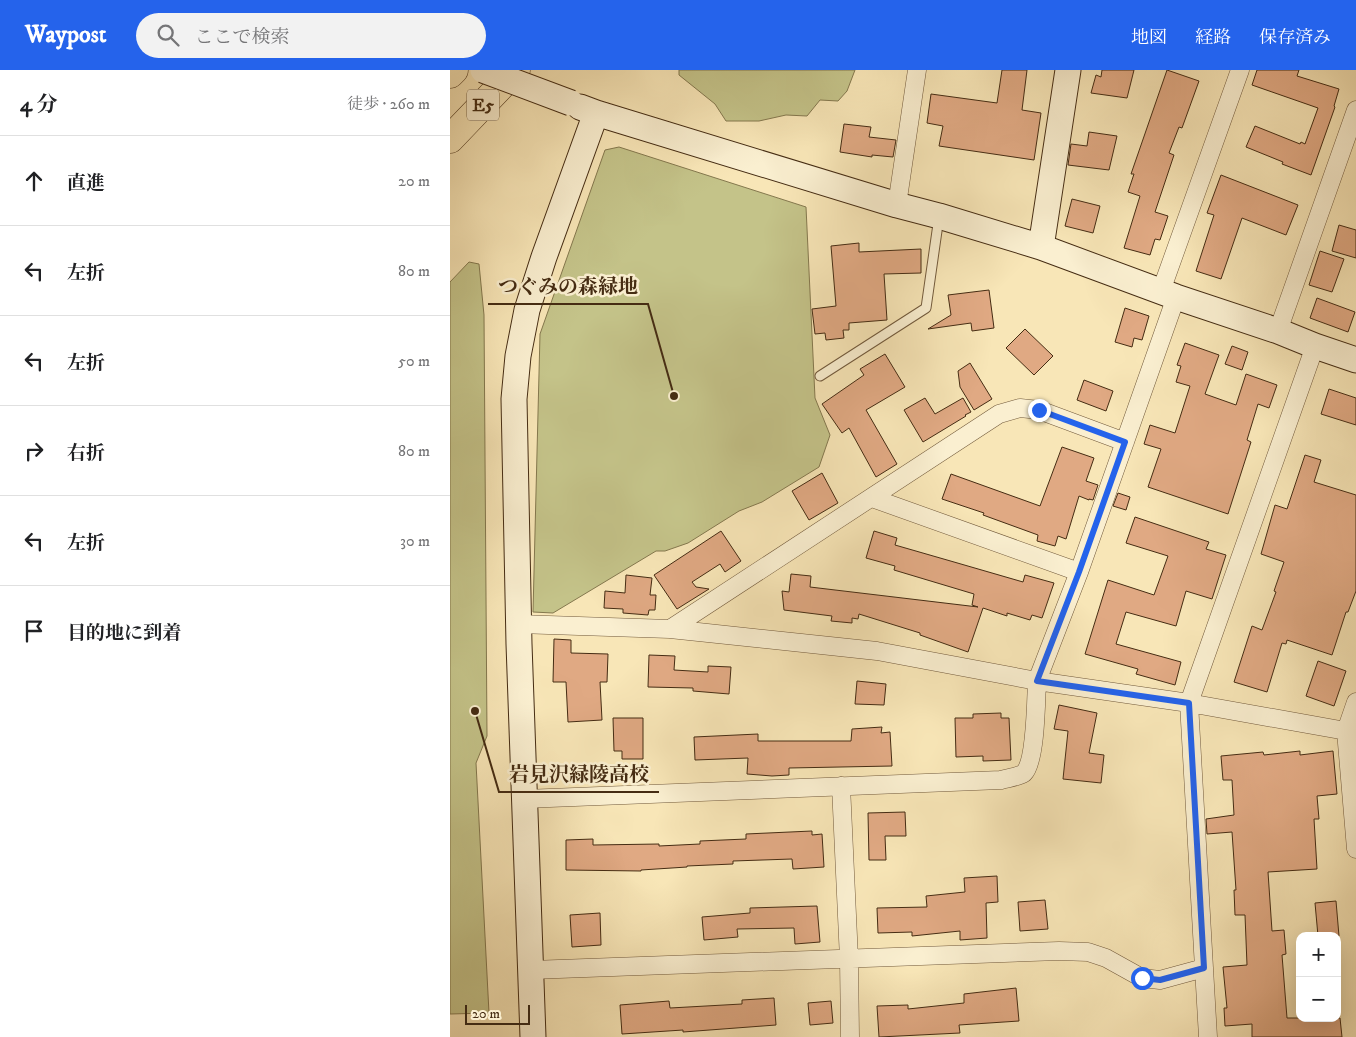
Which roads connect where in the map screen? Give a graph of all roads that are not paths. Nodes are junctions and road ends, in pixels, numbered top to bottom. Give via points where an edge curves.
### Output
1 (454, 70) edge
2 (483, 70) edge
3 (516, 70) edge
4 (917, 70) edge
5 (1068, 70) edge
6 (1240, 70) edge
7 (450, 74) edge
8 (1356, 110) edge
9 (596, 113) junction
10 (450, 139) edge
11 (897, 205) junction
12 (939, 216) junction
13 (1041, 247) junction
14 (1169, 294) junction
15 (1278, 331) junction
16 (1315, 346) junction
17 (1356, 360) edge
18 (820, 376) dead end
19 (1125, 442) junction
20 (872, 498) junction
21 (1079, 572) junction
22 (518, 624) junction
23 (670, 629) junction
24 (1037, 681) junction
25 (1356, 702) edge
26 (1189, 703) junction
27 (1351, 732) edge
28 (842, 786) junction
29 (524, 799) junction
30 (1356, 849) edge
31 (849, 959) junction
32 (1204, 968) junction
33 (531, 970) junction
34 (533, 1037) edge
35 (850, 1037) edge
36 (1208, 1037) edge

1 - 7 highway, E5
2 - 9 street, bridge
3 - 10 highway, E5
4 - 11 street
5 - 13 street
6 - 14 street
8 - 15 street
9 - 11 street
9 - 22 street via 544,257 527,310 518,356 514,399
11 - 12 street
12 - 13 street
12 - 18 lane via 926,308
13 - 14 street
14 - 15 street
14 - 19 street
15 - 16 street
16 - 17 street
16 - 26 street
19 - 20 street via 1039,410 1020,408 999,414
19 - 21 street
20 - 21 street
20 - 23 street
21 - 24 street
22 - 23 street
22 - 29 street
23 - 24 street via 878,651
24 - 26 street
24 - 28 street via 1032,754 1024,773 1001,780
25 - 27 street
26 - 27 street
26 - 32 street
27 - 30 street
28 - 29 street
28 - 31 street
29 - 33 street
31 - 32 street via 1059,951 1088,952 1142,978 1160,980
31 - 33 street
31 - 35 street
32 - 36 street
33 - 34 street

